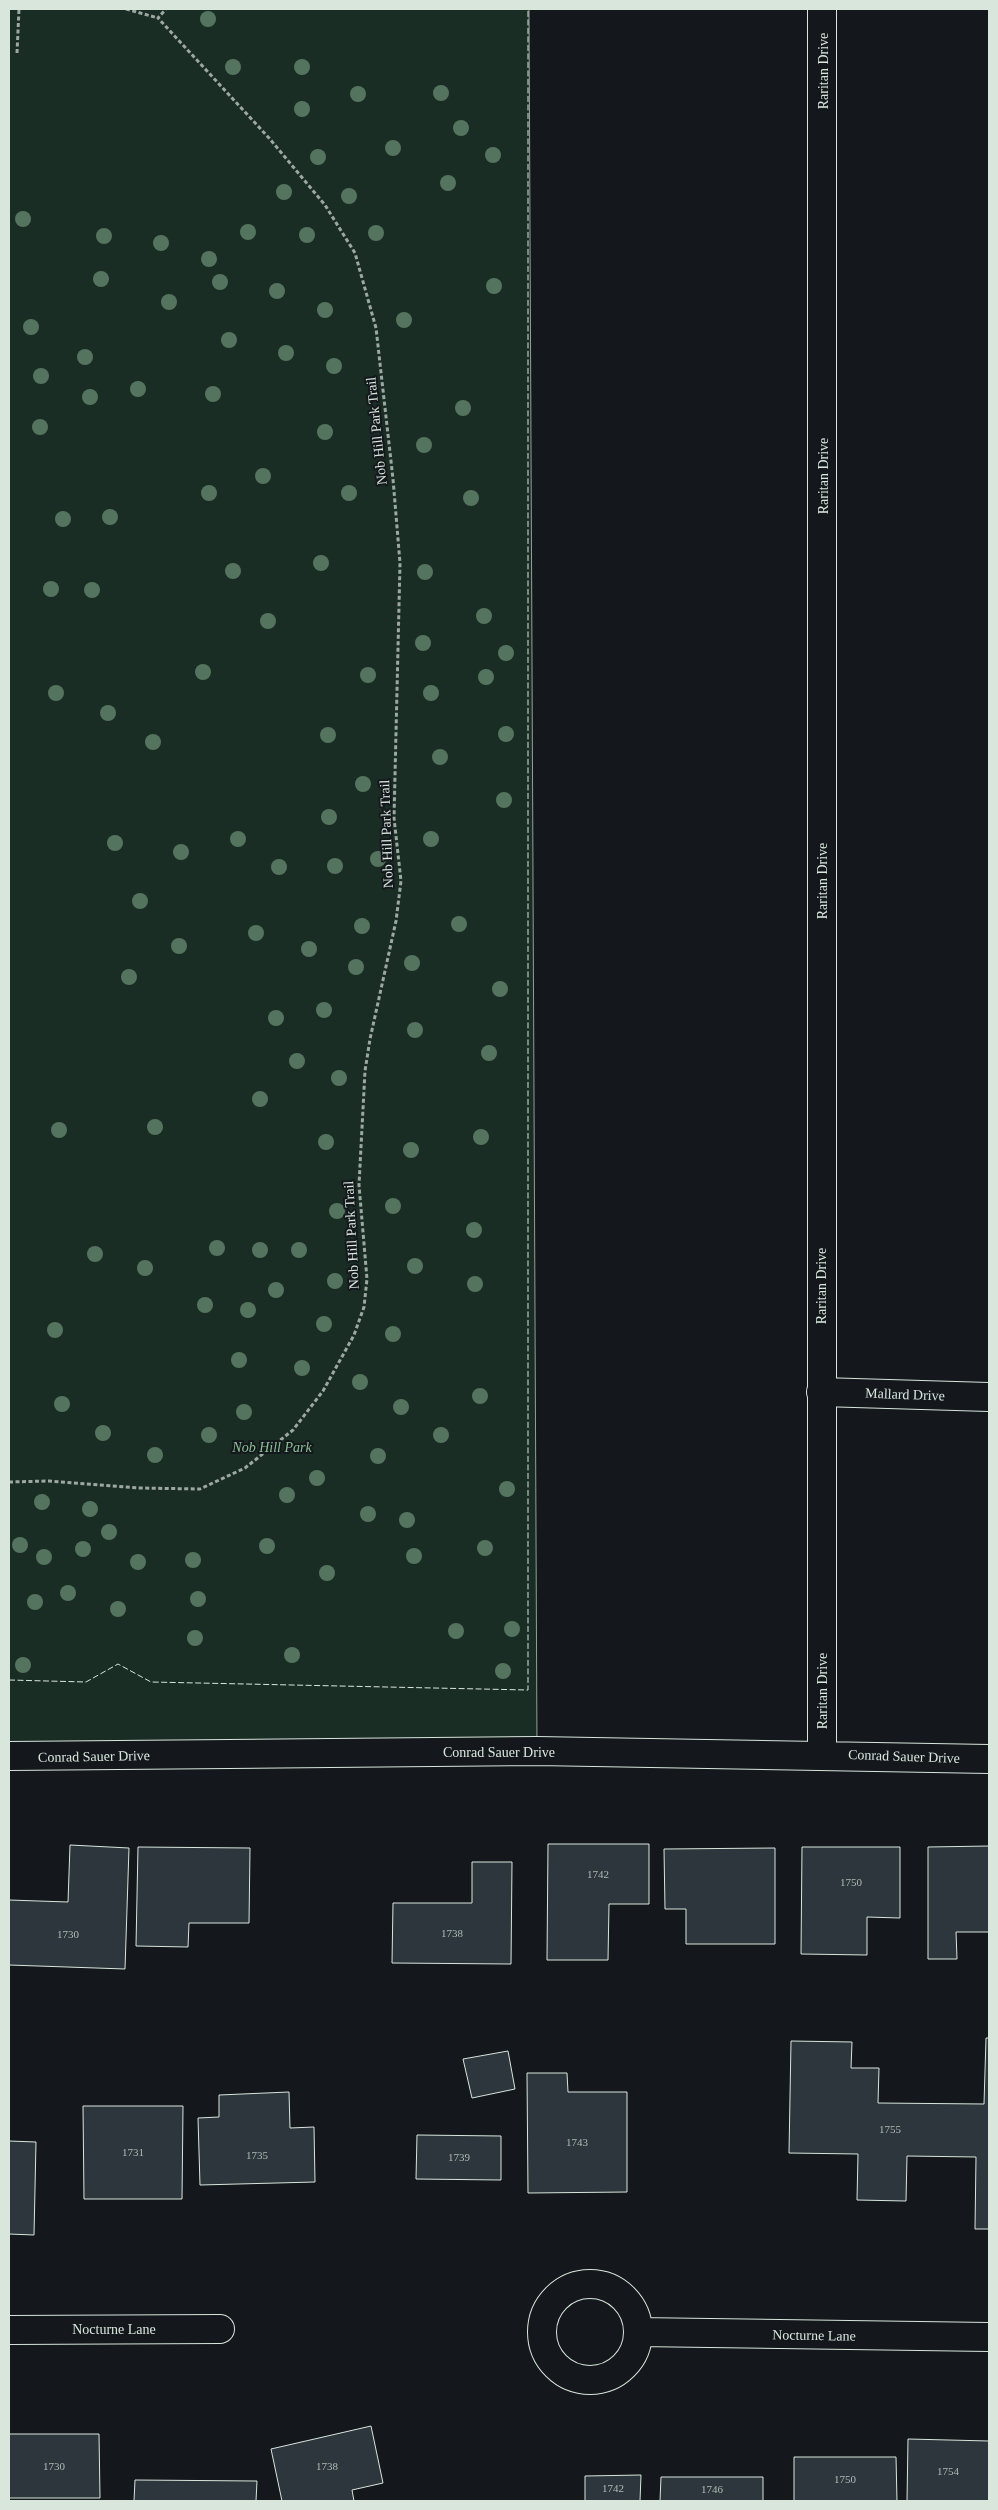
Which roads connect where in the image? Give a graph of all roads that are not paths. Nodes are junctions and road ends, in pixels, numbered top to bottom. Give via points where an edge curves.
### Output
1 (822, 9) edge
2 (821, 1392) junction
3 (989, 1398) edge
4 (822, 1754) junction
5 (9, 1756) edge
6 (989, 1759) edge
7 (220, 2329) dead end
8 (9, 2330) edge
9 (638, 2332) dead end
10 (989, 2337) edge

1 - 2 street, Raritan Drive
2 - 3 street, Mallard Drive
2 - 4 street, Raritan Drive
4 - 5 street, Conrad Sauer Drive via 537,1751
4 - 6 street, Conrad Sauer Drive
7 - 8 street, Nocturne Lane
9 - 10 street, Nocturne Lane

